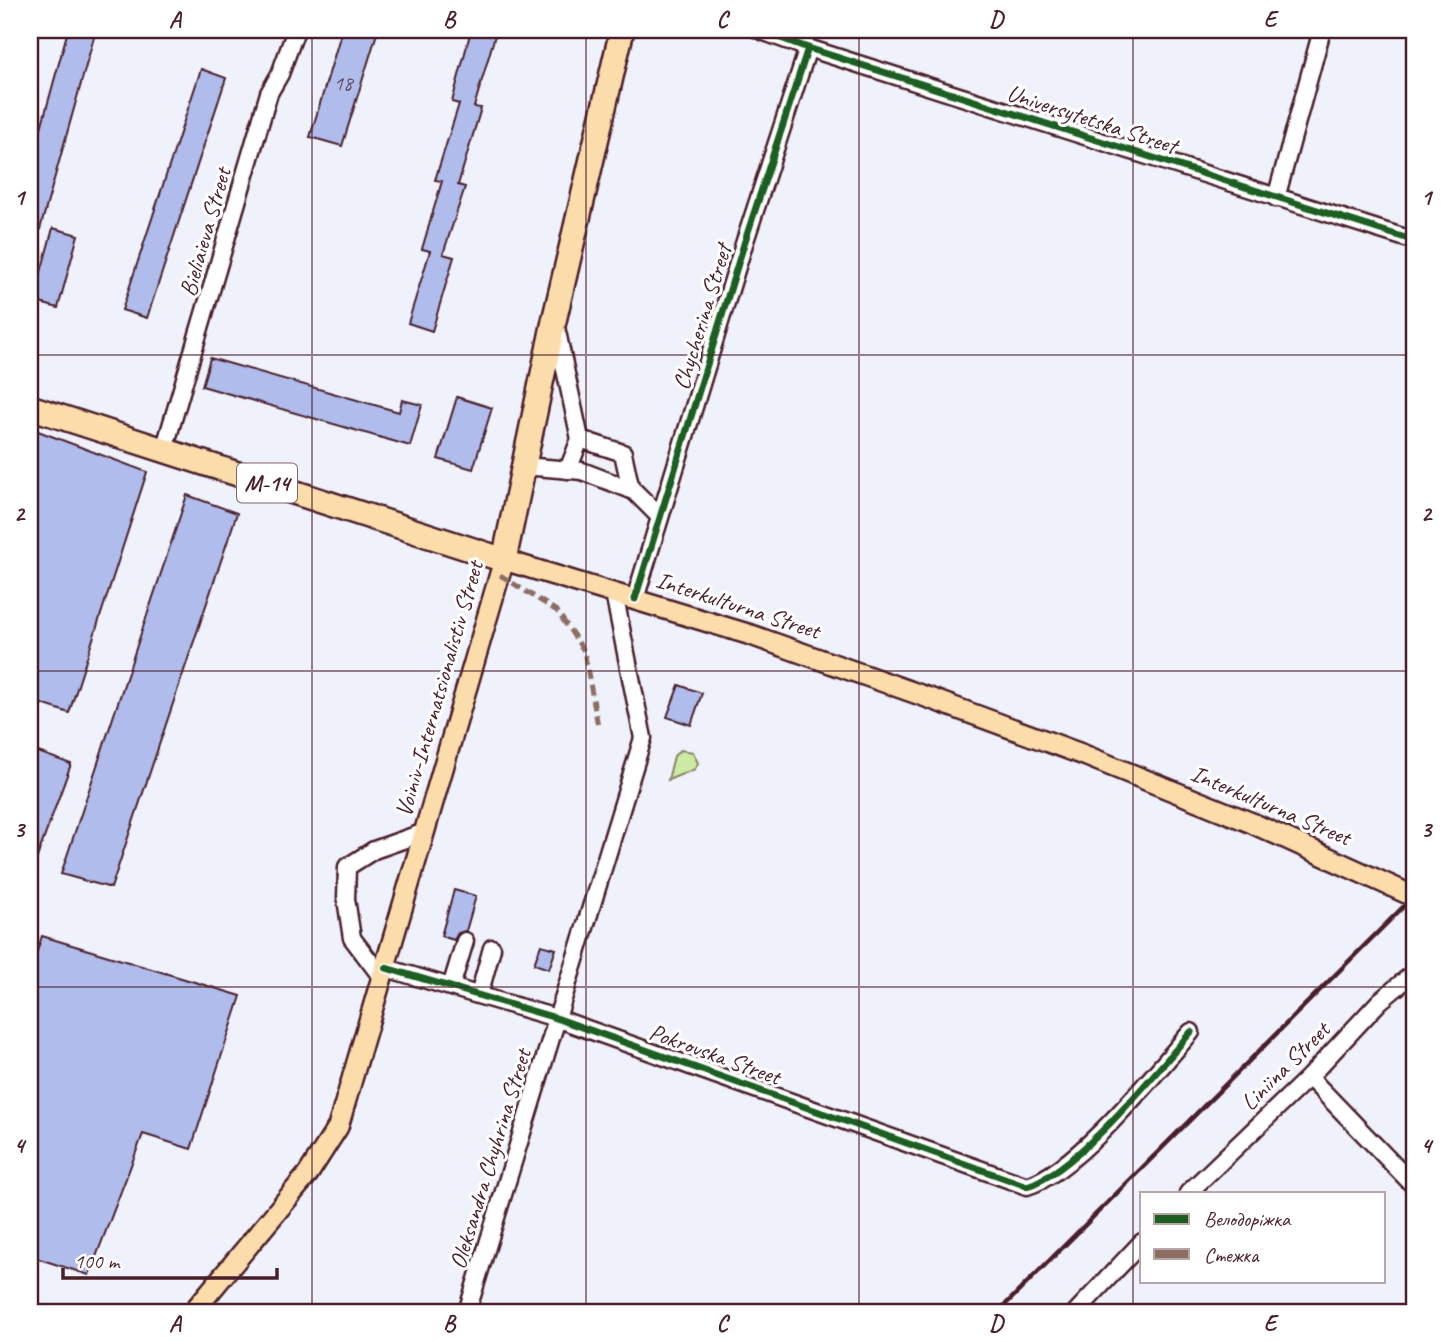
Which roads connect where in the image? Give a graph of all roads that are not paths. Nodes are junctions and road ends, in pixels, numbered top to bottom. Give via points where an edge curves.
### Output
1 (296, 30) edge
2 (622, 30) edge
3 (759, 30) edge
4 (1322, 30) edge
5 (808, 48) junction
6 (1276, 198) junction
7 (1415, 241) edge
8 (554, 321) junction
9 (30, 407) edge
10 (580, 439) junction
11 (164, 450) junction
12 (524, 466) junction
13 (568, 470) junction
14 (631, 490) junction
15 (660, 517) junction
16 (504, 560) junction
17 (614, 593) junction
18 (635, 599) junction
19 (425, 832) junction
20 (1415, 897) edge
21 (465, 941) dead end
22 (492, 948) dead end
23 (1415, 972) edge
24 (385, 973) junction
25 (451, 987) junction
26 (479, 995) junction
27 (556, 1018) junction
28 (1191, 1032) dead end
29 (1309, 1077) junction
30 (1415, 1187) edge
31 (1189, 1192) edge
32 (1140, 1244) edge
33 (193, 1312) edge
34 (467, 1312) edge
35 (1076, 1312) edge

1 - 11 street, Bieliaieva Street via 270,93
2 - 8 highway, Voiniv-Internatsionalistiv Street
3 - 5 street, Universytetska Street
4 - 6 street
5 - 6 street, Universytetska Street
5 - 15 street, Chycherina Street
6 - 7 street, Universytetska Street
8 - 10 street
8 - 12 highway, Voiniv-Internatsionalistiv Street
9 - 11 highway, Interkulturna Street / М-14
10 - 13 street
10 - 14 street via 623,453
11 - 16 highway, Interkulturna Street / М-14
12 - 13 street
12 - 16 highway, Voiniv-Internatsionalistiv Street
13 - 14 street
14 - 15 street
15 - 18 street, Chycherina Street
16 - 17 main road, Interkulturna Street
16 - 19 main road, Voiniv-Internatsionalistiv Street
17 - 18 main road, Interkulturna Street
17 - 27 street, Oleksandra Chyhrina Street via 643,738
18 - 20 main road, Interkulturna Street, bridge via 751,635 1084,755 1252,823
19 - 24 main road, Voiniv-Internatsionalistiv Street
19 - 24 street via 374,850 347,867 352,938
21 - 25 street
22 - 26 street
23 - 29 street, Liniina Street via 1380,1001
24 - 25 street, Pokrovska Street
24 - 33 main road, Voiniv-Internatsionalistiv Street via 338,1127 308,1174
25 - 26 street, Pokrovska Street
26 - 27 street, Pokrovska Street
27 - 28 street, Pokrovska Street via 1027,1186 1062,1166 1110,1123
27 - 34 street, Oleksandra Chyhrina Street
29 - 30 street
29 - 31 street, Liniina Street
32 - 35 street

